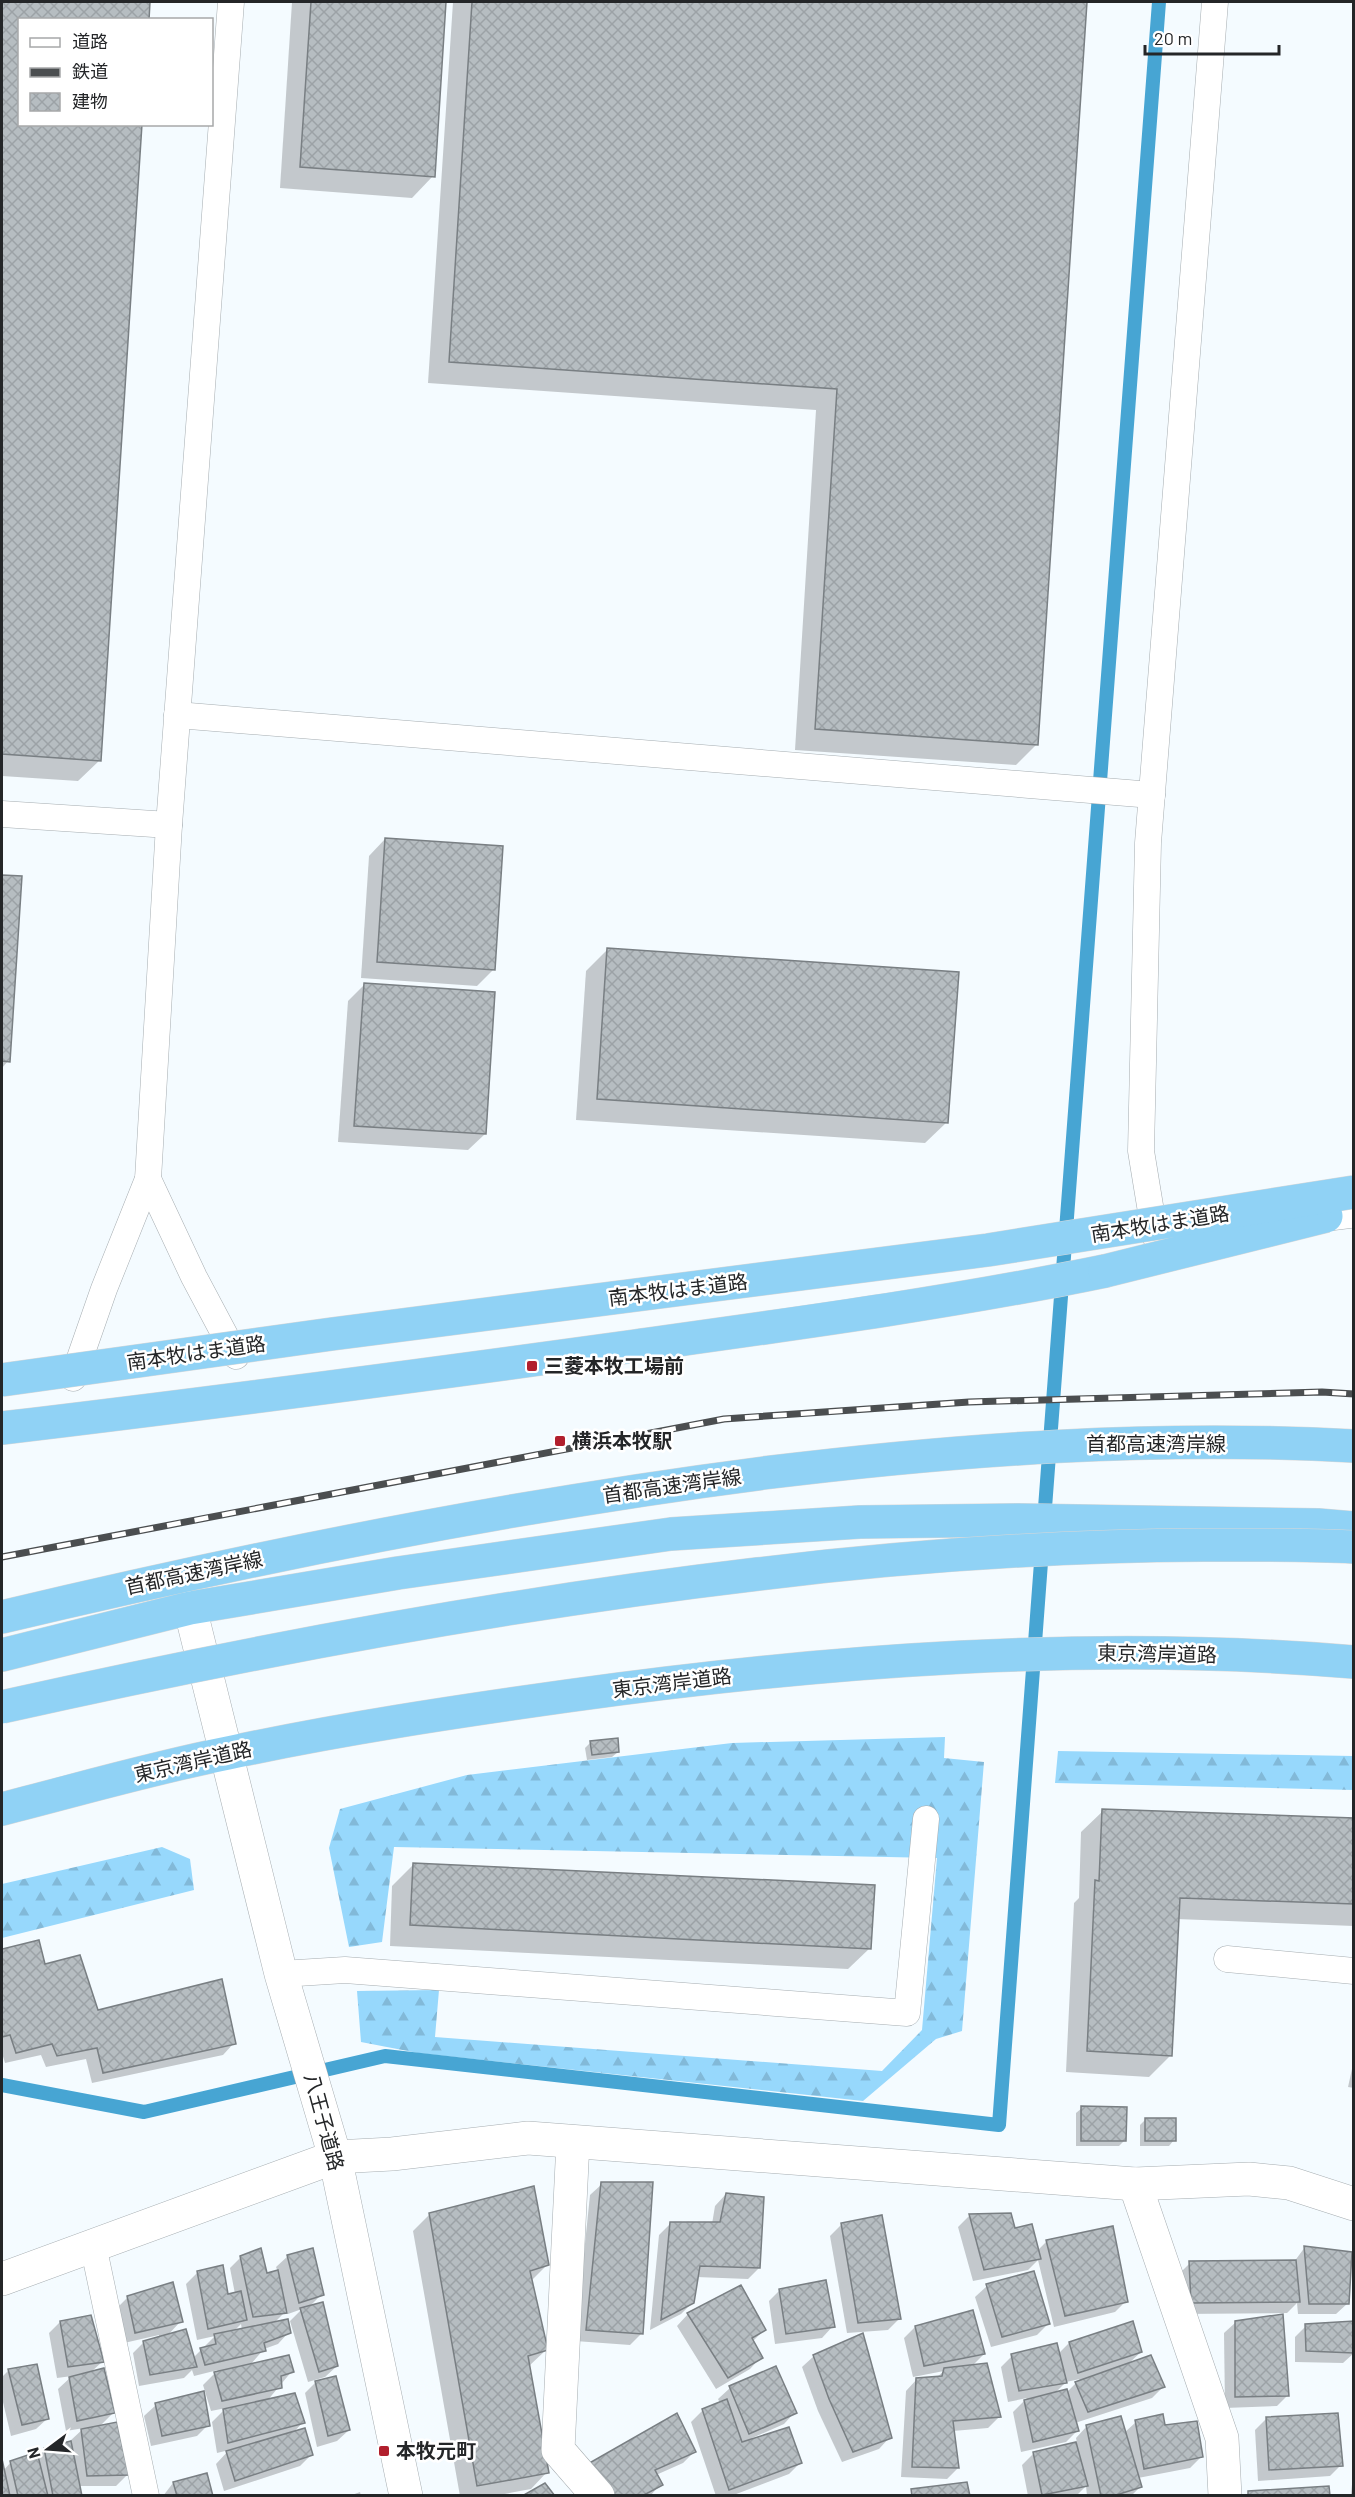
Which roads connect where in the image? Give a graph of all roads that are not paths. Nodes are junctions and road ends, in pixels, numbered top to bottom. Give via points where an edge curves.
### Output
1 (231, 2) edge
2 (1215, 2) edge
3 (177, 715) junction
4 (1152, 795) junction
5 (2, 814) edge
6 (169, 825) junction
7 (1353, 1174) edge
8 (148, 1179) junction
9 (1353, 1192) edge
10 (1353, 1210) edge
11 (1155, 1236) junction
12 (332, 1315) junction
13 (236, 1356) junction
14 (2, 1360) edge
15 (73, 1378) junction
16 (2, 1380) edge
17 (2, 1388) edge
18 (2, 1428) edge
19 (1353, 1446) edge
20 (1353, 1528) edge
21 (1353, 1547) edge
22 (190, 1608) junction
23 (2, 1617) edge
24 (2, 1654) edge
25 (1353, 1662) edge
26 (2, 1707) edge
27 (227, 1753) junction
28 (2, 1809) edge
29 (926, 1819) dead end
30 (1227, 1959) dead end
31 (1353, 1971) edge
32 (281, 1974) junction
33 (573, 2142) junction
34 (335, 2157) junction
35 (1135, 2184) junction
36 (1353, 2204) edge
37 (93, 2245) junction
38 (2, 2279) edge
39 (146, 2496) edge
40 (406, 2496) edge
41 (598, 2496) edge
42 (1225, 2496) edge

1 - 3 lane
2 - 4 lane
3 - 4 lane
3 - 6 lane
4 - 11 lane via 1141,1150
5 - 6 lane
6 - 8 lane
7 - 12 highway, 南本牧はま道路 via 984,1232
8 - 13 lane
8 - 15 lane
9 - 16 highway, 南本牧はま道路, bridge via 988,1250
10 - 11 street
10 - 18 highway, bridge via 1106,1271 922,1305 401,1378
11 - 13 street
12 - 14 highway, 南本牧はま道路
12 - 17 highway, bridge
13 - 15 street
15 - 17 street
19 - 23 highway, 首都高速湾岸線 via 1095,1443 885,1458 647,1488 404,1528
20 - 22 highway via 1018,1520 860,1522 671,1534
21 - 26 highway, bridge via 1103,1546 846,1563 662,1585 430,1620 176,1668
22 - 24 highway
22 - 27 street, 八王子道路
25 - 27 highway, 東京湾岸道路 via 1106,1652 901,1660 674,1681 455,1712
27 - 28 highway, 東京湾岸道路
27 - 32 street, 八王子道路
29 - 32 lane via 907,2013 345,1970
30 - 31 lane
32 - 34 street, 八王子道路
33 - 34 street via 528,2138
33 - 35 street
33 - 41 street via 558,2450
34 - 37 street
34 - 40 street, 八王子道路
35 - 36 street via 1249,2179 1289,2183
35 - 42 street via 1221,2438
37 - 38 street
37 - 39 lane

